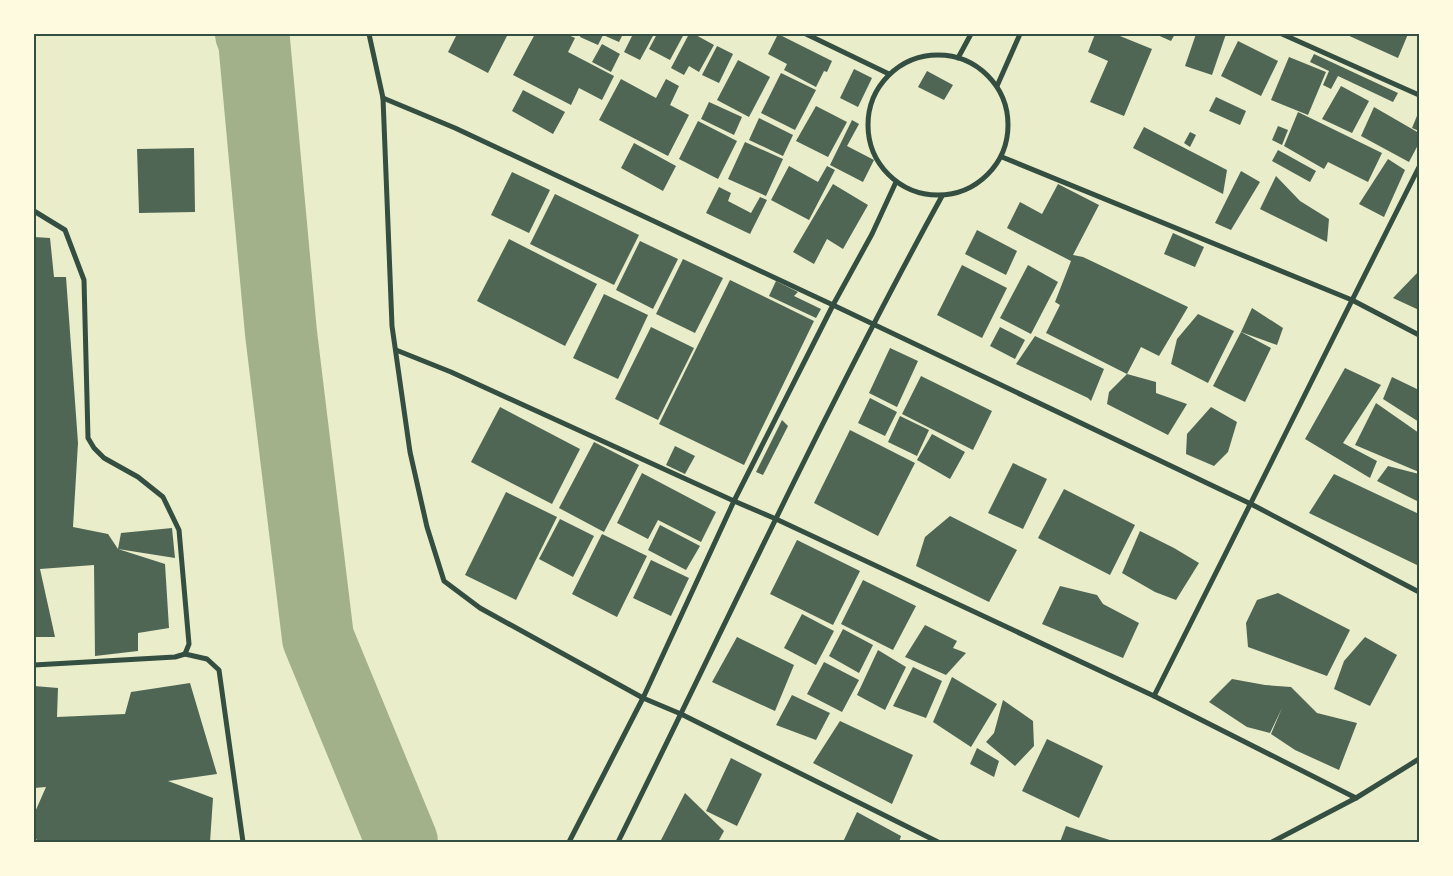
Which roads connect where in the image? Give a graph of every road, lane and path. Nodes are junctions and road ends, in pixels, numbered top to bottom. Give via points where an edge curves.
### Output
1 (369, 34) edge
2 (806, 34) edge
3 (971, 34) edge
4 (1020, 34) edge
5 (1282, 34) edge
6 (958, 58) junction
7 (889, 74) junction
8 (997, 86) junction
9 (1419, 95) edge
10 (383, 98) junction
11 (1002, 157) junction
12 (1419, 168) edge
13 (896, 182) junction
14 (942, 196) junction
15 (34, 211) edge
16 (1352, 300) junction
17 (833, 305) junction
18 (873, 324) junction
19 (1419, 335) edge
20 (396, 350) junction
21 (734, 501) junction
22 (1251, 504) junction
23 (776, 519) junction
24 (1419, 592) edge
25 (184, 654) junction
26 (34, 666) edge
27 (1154, 696) junction
28 (642, 698) junction
29 (681, 714) junction
30 (1419, 759) edge
31 (1356, 798) junction
32 (243, 842) edge
33 (569, 842) edge
34 (618, 842) edge
35 (938, 842) edge
36 (1272, 842) edge

1 - 10 street
2 - 7 street
3 - 6 street
4 - 8 street
5 - 9 street
6 - 7 street via 934,55 910,60
6 - 8 street via 980,69
7 - 13 street via 875,94 868,117 870,142 879,164
8 - 11 street via 1007,109 1008,133
10 - 17 street via 455,128
10 - 20 street via 392,326
11 - 14 street via 987,176 967,190
11 - 16 street
12 - 16 street
13 - 14 street via 918,193
13 - 17 street
14 - 18 street
15 - 25 street via 65,230 84,280 88,438 104,458 138,477 163,497 179,530 189,644
16 - 19 street
16 - 22 street
17 - 18 street
17 - 21 street
18 - 22 street
18 - 23 street
20 - 21 street
20 - 28 street via 410,452 444,581 480,608
21 - 23 street
21 - 28 street
22 - 24 street
22 - 27 street
23 - 27 street
23 - 29 street
25 - 26 street
25 - 32 street via 206,659 219,670
27 - 31 street
28 - 29 street
28 - 33 street
29 - 34 street
29 - 35 street
30 - 31 street
31 - 36 street

